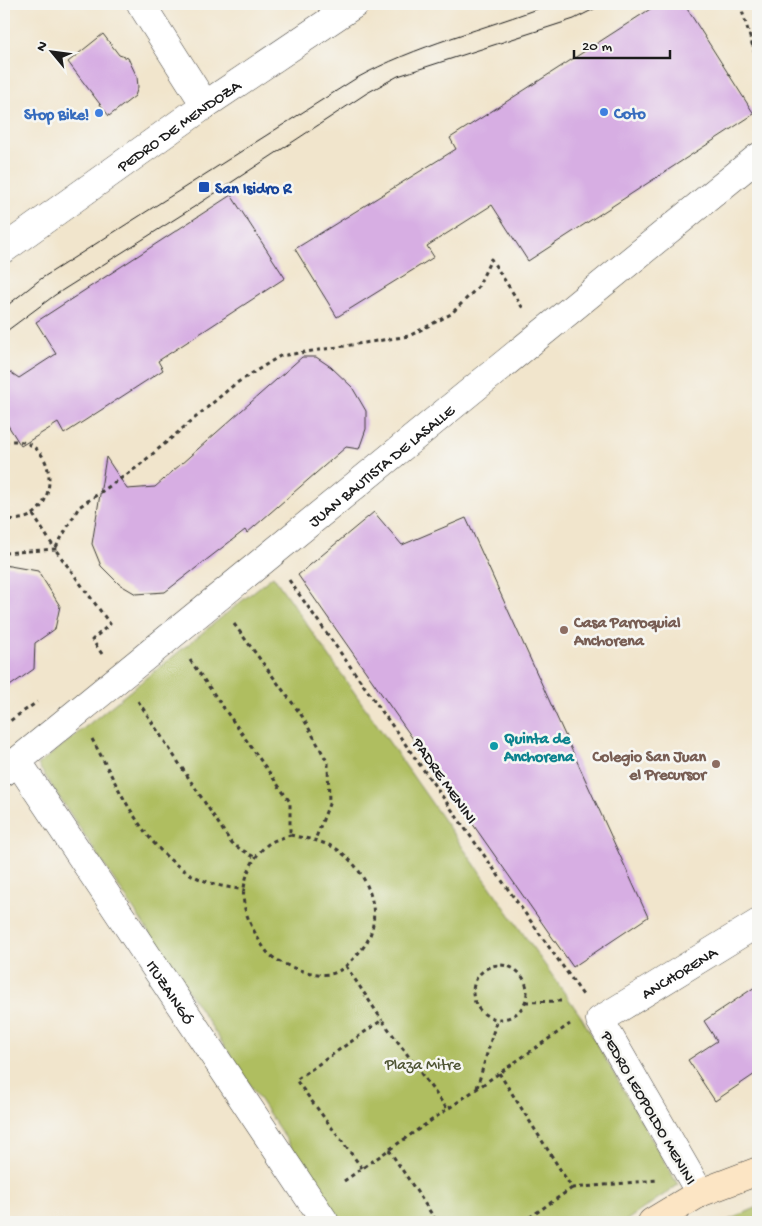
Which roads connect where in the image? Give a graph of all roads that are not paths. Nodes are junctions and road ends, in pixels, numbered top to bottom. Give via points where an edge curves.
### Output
1 (141, 4) edge
2 (354, 4) edge
3 (205, 104) junction
4 (758, 157) edge
5 (4, 249) edge
6 (11, 767) edge
7 (758, 924) edge
8 (600, 1020) joint
9 (758, 1170) edge
10 (695, 1185) junction
11 (325, 1222) edge
12 (652, 1222) edge

1 - 3 street
2 - 3 street, PEDRO DE MENDOZA
3 - 5 street, PEDRO DE MENDOZA
4 - 6 street, JUAN BAUTISTA DE LASALLE
6 - 11 street, ITUZAINGÓ
7 - 8 street, ANCHORENA
8 - 10 street, PEDRO LEOPOLDO MENINI
9 - 10 main road
10 - 12 main road

